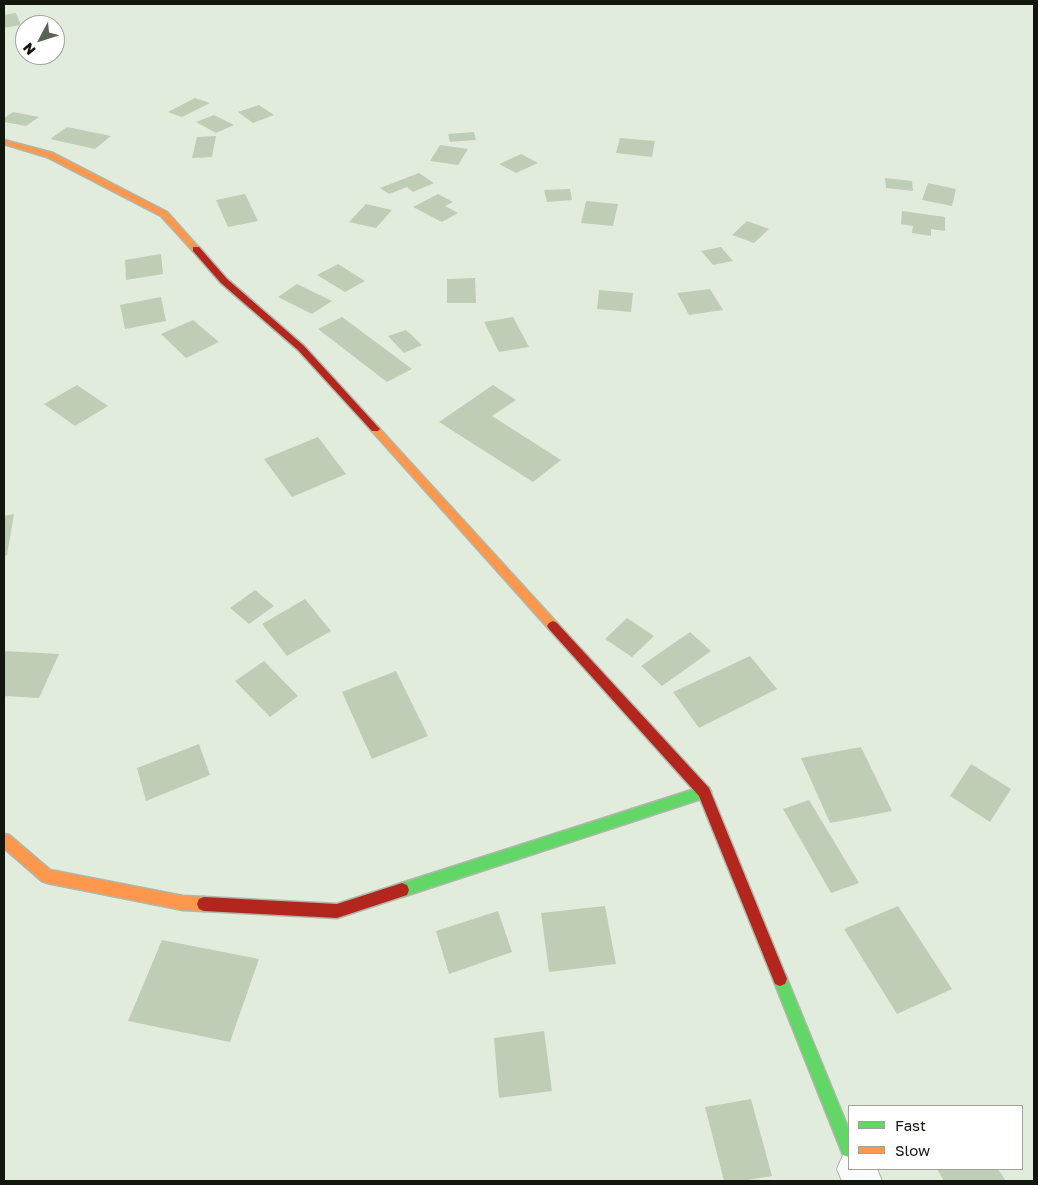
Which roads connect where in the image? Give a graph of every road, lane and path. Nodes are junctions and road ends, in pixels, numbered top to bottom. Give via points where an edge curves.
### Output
1 (4, 142) edge
2 (704, 792) junction
3 (4, 840) edge
4 (848, 1147) edge

1 - 2 street via 50,155 164,214 224,282 301,348
2 - 3 street via 336,911 183,903 47,876
2 - 4 street

